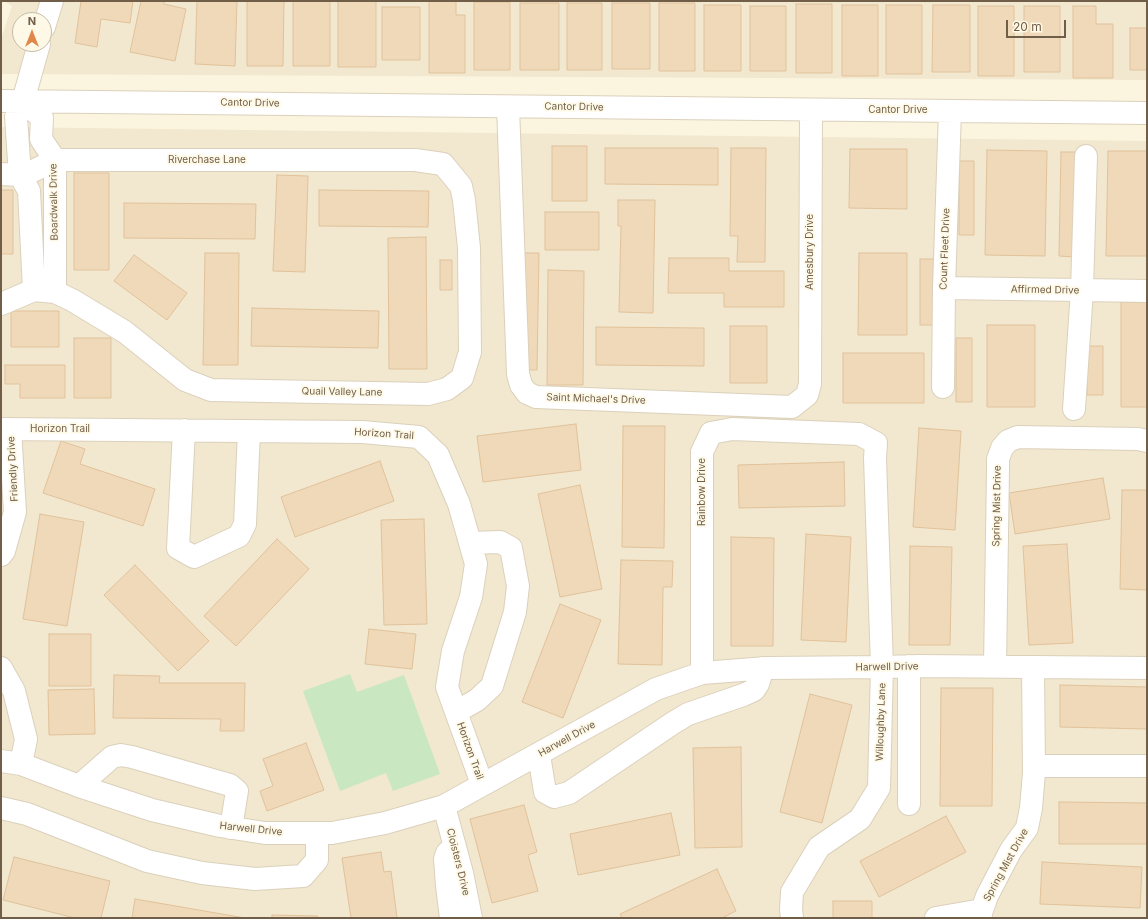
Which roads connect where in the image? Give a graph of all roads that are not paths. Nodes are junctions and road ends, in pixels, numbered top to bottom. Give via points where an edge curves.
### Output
1 (52, 1) edge
2 (49, 12) edge
3 (37, 52) edge
4 (1, 101) edge
5 (23, 101) junction
6 (508, 107) junction
7 (811, 110) junction
8 (950, 111) junction
9 (1147, 113) edge
10 (1086, 156) dead end
11 (54, 160) junction
12 (415, 160) joint
13 (10, 174) edge
14 (944, 288) junction
15 (34, 290) junction
16 (1082, 290) junction
17 (1147, 291) edge
18 (55, 292) junction
19 (1, 304) edge
20 (942, 387) dead end
21 (807, 395) joint
22 (1074, 409) dead end
23 (6, 429) edge
24 (184, 430) junction
25 (249, 431) junction
26 (1147, 441) edge
27 (876, 444) joint
28 (470, 543) junction
29 (1, 555) edge
30 (909, 666) junction
31 (995, 666) junction
32 (882, 667) junction
33 (1033, 667) junction
34 (1, 668) edge
35 (763, 668) junction
36 (1147, 668) edge
37 (702, 673) junction
38 (456, 712) junction
39 (539, 755) junction
40 (11, 762) edge
41 (1034, 766) junction
42 (1147, 766) edge
43 (482, 784) junction
44 (79, 786) junction
45 (909, 804) dead end
46 (444, 806) junction
47 (1, 808) edge
48 (231, 828) junction
49 (317, 833) junction
50 (455, 846) junction
51 (981, 914) edge
52 (450, 918) edge
53 (471, 918) edge
54 (792, 918) edge
55 (936, 918) edge

1 - 2 street
3 - 5 street
4 - 5 street, Cantor Drive
5 - 6 street, Cantor Drive
5 - 11 street, Boardwalk Drive via 42,118 41,139
5 - 13 street via 16,117
6 - 7 street, Cantor Drive
6 - 21 street, Saint Michael's Drive via 518,374 521,385 528,393 536,397 792,406
7 - 8 street, Cantor Drive
7 - 21 street, Amesbury Drive via 810,384
8 - 9 street, Cantor Drive
8 - 14 street, Count Fleet Drive
10 - 16 street
11 - 12 street, Riverchase Lane
11 - 13 street, Riverchase Lane via 31,172
11 - 18 street, Boardwalk Drive
12 - 18 street, Quail Valley Lane via 443,164 461,186 464,200 469,248 470,352 462,378 447,389 428,394 211,390 185,380 124,332
13 - 15 street via 29,191
14 - 16 street, Affirmed Drive
14 - 20 street, Count Fleet Drive
15 - 18 street, Quail Valley Lane
15 - 19 street, Quail Valley Lane
16 - 17 street, Affirmed Drive
16 - 22 street
23 - 24 street, Horizon Trail
23 - 29 street, Friendly Drive via 15,512
24 - 25 street, Horizon Trail
24 - 25 street via 178,548 194,557 239,536 246,524
25 - 28 street, Horizon Trail via 362,432 419,437 438,456 459,504
26 - 31 street, Spring Mist Drive via 1018,438 1008,441 1002,448 998,460
27 - 32 street, Willoughby Lane
27 - 37 street, Rainbow Drive via 859,434 732,429 711,432 702,452
28 - 38 street, Horizon Trail via 476,564 471,597 453,652 446,687
28 - 38 street via 500,542 511,548 518,586 515,612 492,686 477,700
30 - 31 street, Harwell Drive
30 - 32 street, Harwell Drive
30 - 45 street
31 - 33 street, Harwell Drive
32 - 35 street, Harwell Drive
32 - 54 street, Willoughby Lane via 879,788 860,819 819,847 792,892
33 - 36 street, Harwell Drive
33 - 41 street, Spring Mist Drive
34 - 40 street via 14,691 26,739
35 - 37 street, Harwell Drive
35 - 39 street via 754,690 688,714 569,793 554,797 546,792
37 - 39 street, Harwell Drive via 656,689
38 - 43 street, Horizon Trail
39 - 43 street, Harwell Drive
40 - 44 street, Harwell Drive
41 - 42 street
41 - 51 street, Spring Mist Drive via 1027,828 1011,850 987,896
43 - 46 street, Harwell Drive
44 - 48 street, Harwell Drive via 152,810
44 - 48 street via 112,757 132,757 230,785 237,791
46 - 49 street, Harwell Drive via 385,823 332,833
46 - 50 street, Cloisters Drive
47 - 49 street via 27,814 147,860 202,873 255,879 303,876 317,860
48 - 49 street, Harwell Drive via 265,833
50 - 52 street via 447,852 445,859
50 - 53 street, Cloisters Drive
51 - 55 street

